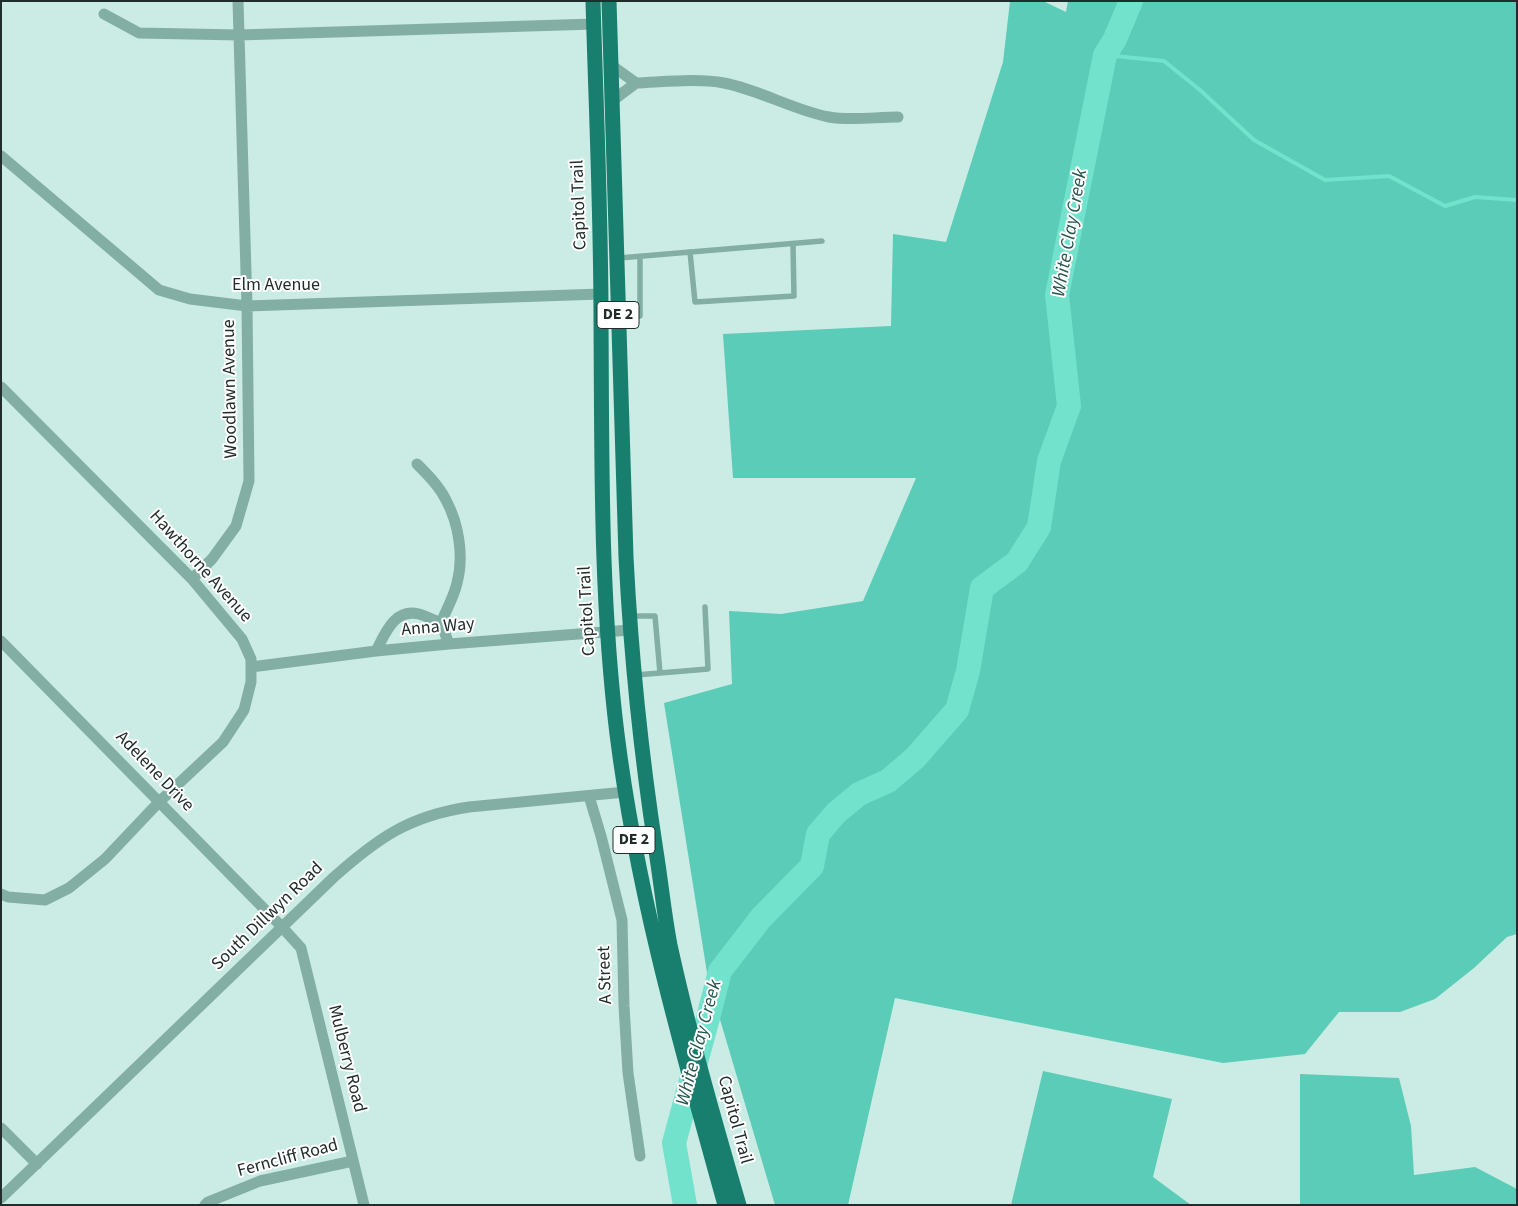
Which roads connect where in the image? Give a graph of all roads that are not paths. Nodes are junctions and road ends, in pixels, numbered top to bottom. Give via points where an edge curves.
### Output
1 (238, 1) edge
2 (593, 1) edge
3 (609, 1) edge
4 (104, 14) dead end
5 (594, 24) junction
6 (239, 35) junction
7 (611, 65) junction
8 (636, 82) junction
9 (612, 101) junction
10 (898, 116) dead end
11 (1, 156) edge
12 (822, 241) dead end
13 (793, 244) junction
14 (690, 252) junction
15 (640, 256) junction
16 (616, 258) junction
17 (601, 294) junction
18 (247, 306) junction
19 (618, 321) junction
20 (1, 387) edge
21 (417, 464) dead end
22 (192, 579) junction
23 (705, 608) dead end
24 (441, 623) junction
25 (629, 623) junction
26 (607, 631) junction
27 (1, 641) edge
28 (449, 644) junction
29 (376, 652) junction
30 (251, 667) junction
31 (660, 673) junction
32 (634, 676) junction
33 (625, 792) junction
34 (588, 796) junction
35 (159, 802) junction
36 (1, 894) edge
37 (282, 927) junction
38 (663, 946) junction
39 (1, 1128) edge
40 (640, 1156) dead end
41 (353, 1161) junction
42 (37, 1164) junction
43 (1, 1198) edge
44 (206, 1205) edge
45 (364, 1205) edge
46 (725, 1205) edge
47 (739, 1205) edge

1 - 6 street, Woodlawn Avenue
2 - 5 main road, Capitol Trail / DE 2
3 - 7 main road, Capitol Trail / DE 2
4 - 6 street via 139,32
5 - 6 street
5 - 17 main road, Capitol Trail / DE 2
6 - 18 street, Woodlawn Avenue
7 - 8 street
7 - 9 main road, Capitol Trail / DE 2
8 - 9 street
8 - 10 street via 715,82 832,118
9 - 16 main road, Capitol Trail / DE 2
11 - 18 street, Elm Avenue via 158,290 190,299
12 - 13 lane
13 - 14 lane
13 - 14 lane via 794,296 695,302
14 - 15 lane
15 - 16 lane
15 - 19 lane via 640,316
16 - 19 main road, Capitol Trail / DE 2
17 - 18 street, Elm Avenue
17 - 26 main road, Capitol Trail / DE 2
18 - 22 street, Woodlawn Avenue via 249,481 236,526 212,559
19 - 25 main road, Capitol Trail / DE 2
20 - 22 street, Hawthorne Avenue
21 - 24 street via 446,499 459,543 460,571
22 - 30 street, Hawthorne Avenue via 242,639
23 - 31 lane via 708,669
24 - 28 street
24 - 29 street via 419,614 402,615 388,628
25 - 26 street, Anna Way
25 - 31 lane via 655,616
25 - 32 main road, Capitol Trail / DE 2
26 - 28 street, Anna Way
26 - 33 main road, Capitol Trail / DE 2
27 - 35 street, Adelene Drive
28 - 29 street, Anna Way
29 - 30 street, Anna Way
30 - 35 street, Hawthorne Avenue via 244,710 222,742
31 - 32 lane
32 - 38 main road, Capitol Trail / DE 2
33 - 34 street, South Dillwyn Road
33 - 38 main road, Capitol Trail / DE 2
34 - 37 street, South Dillwyn Road via 469,807 422,818 392,833 357,857
34 - 40 street, A Street via 622,920 628,1073
35 - 36 street, Hawthorne Avenue via 105,859 69,888 45,900
35 - 37 street, Adelene Drive
37 - 41 street, Mulberry Road via 301,948
37 - 42 street, South Dillwyn Road
38 - 46 main road, Capitol Trail / DE 2 via 681,1044
38 - 47 main road, Capitol Trail / DE 2 via 693,1039
39 - 42 street
41 - 44 street, Ferncliff Road via 260,1181
41 - 45 street, Mulberry Road
42 - 43 street, South Dillwyn Road

